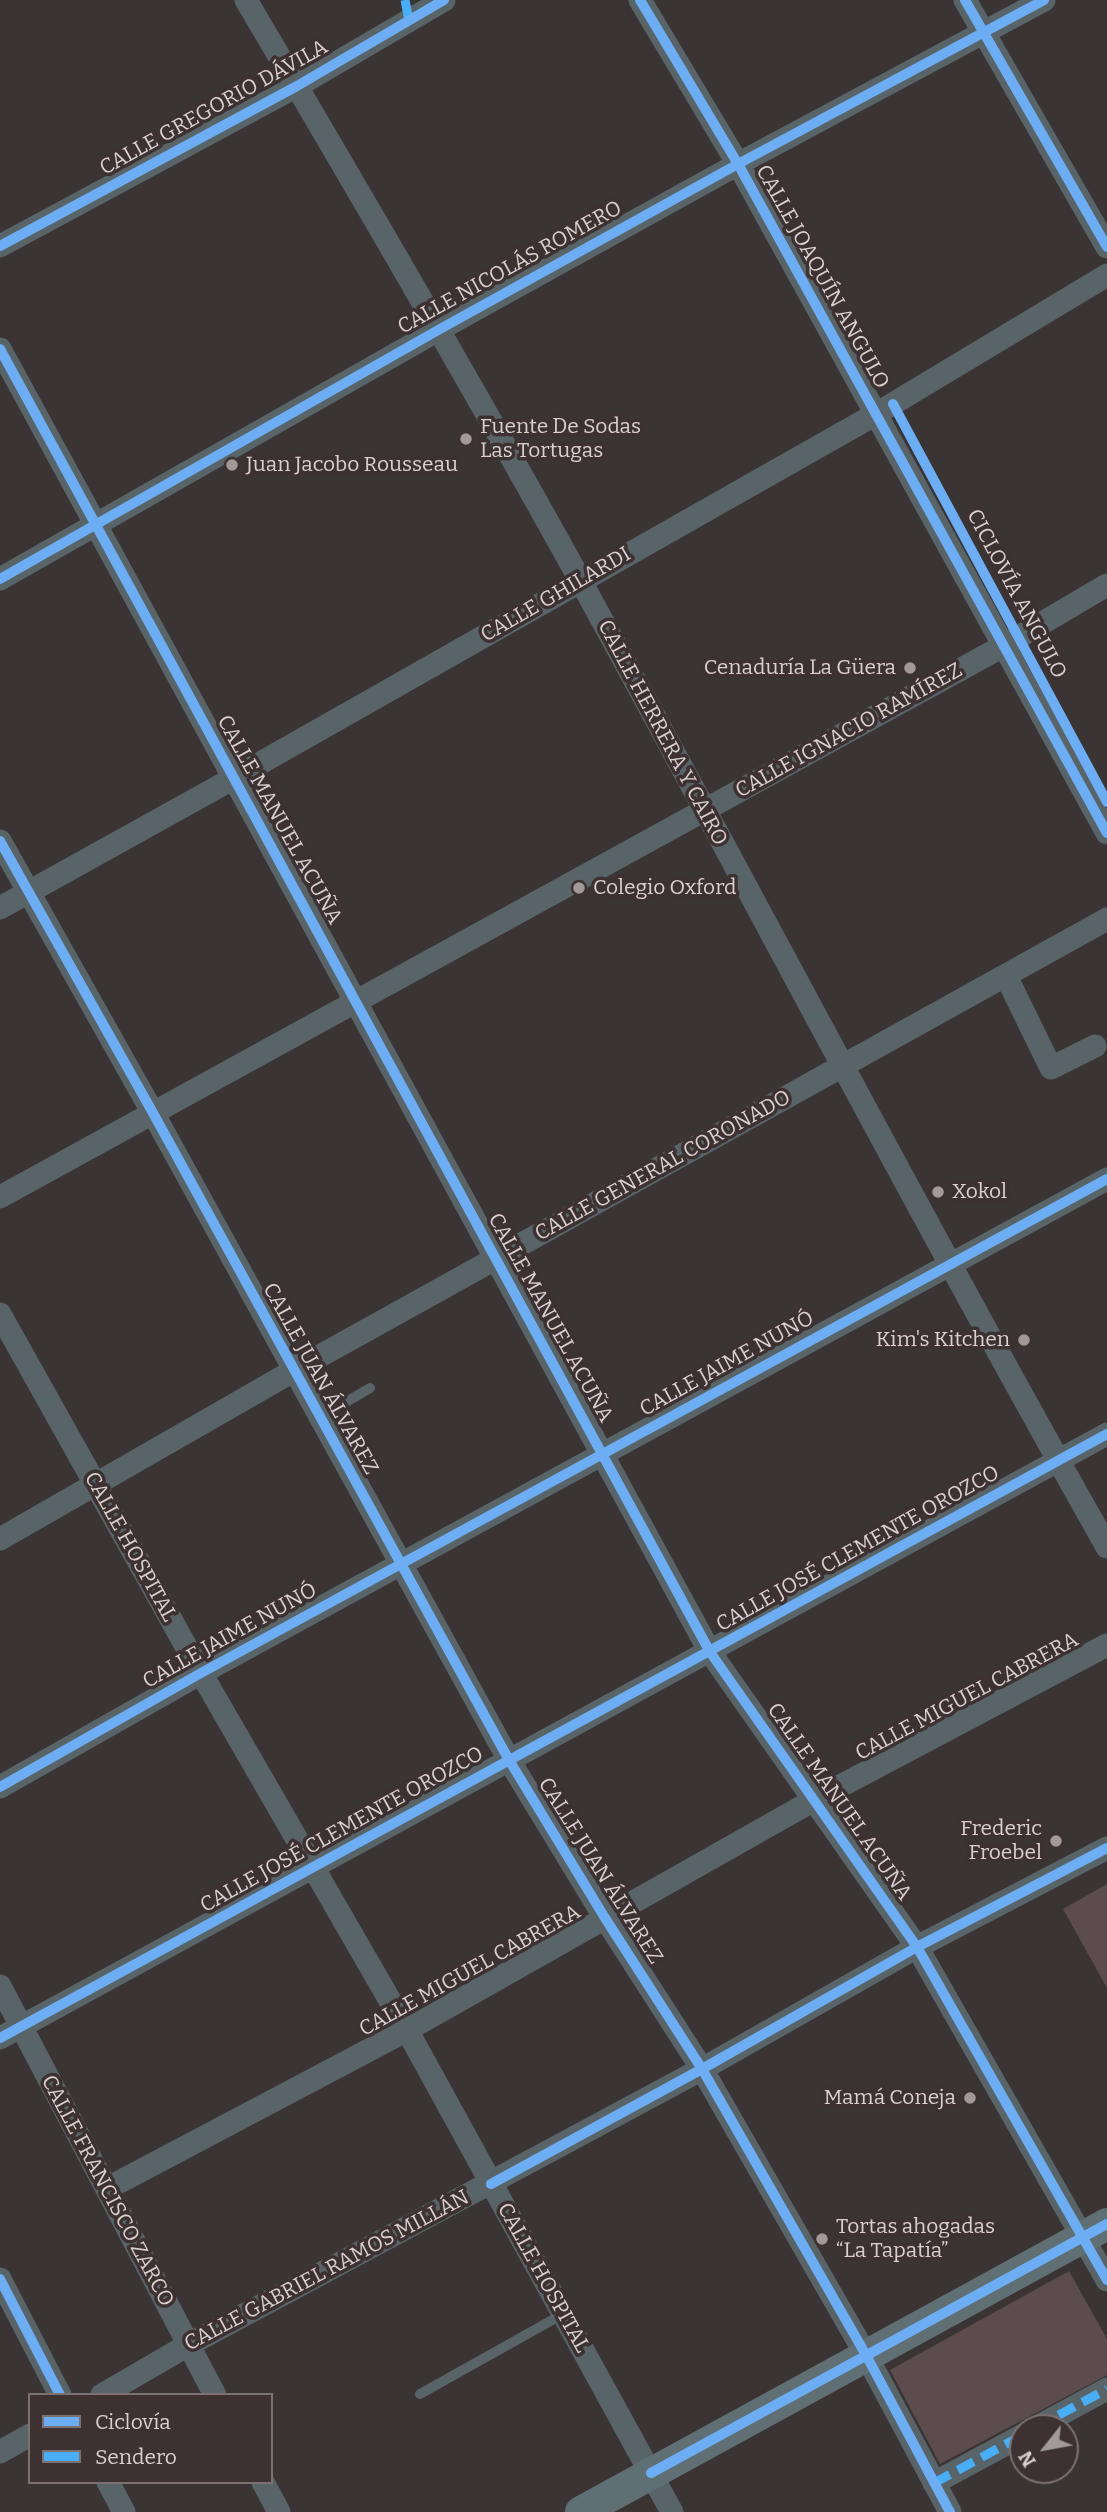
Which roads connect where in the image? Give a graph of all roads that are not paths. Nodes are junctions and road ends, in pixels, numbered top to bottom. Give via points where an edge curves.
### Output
1 (246, 0) edge
2 (444, 0) edge
3 (640, 0) edge
4 (965, 0) edge
5 (1044, 0) edge
6 (407, 10) edge
7 (985, 34) junction
8 (297, 86) junction
9 (738, 164) junction
10 (0, 246) edge
11 (1107, 247) edge
12 (1107, 275) edge
13 (440, 329) junction
14 (0, 349) edge
15 (877, 414) junction
16 (96, 525) junction
17 (0, 579) edge
18 (580, 581) junction
19 (1107, 584) edge
20 (1005, 645) junction
21 (234, 778) junction
22 (703, 810) junction
23 (1107, 833) edge
24 (0, 841) edge
25 (27, 892) junction
26 (0, 908) edge
27 (1107, 919) edge
28 (1006, 976) junction
29 (357, 1002) junction
30 (1095, 1046) dead end
31 (844, 1065) junction
32 (153, 1113) junction
33 (1107, 1179) edge
34 (0, 1197) edge
35 (496, 1260) junction
36 (951, 1262) junction
37 (0, 1314) edge
38 (293, 1371) junction
39 (370, 1388) dead end
40 (319, 1418) junction
41 (1107, 1434) edge
42 (603, 1454) junction
43 (1059, 1461) junction
44 (95, 1483) junction
45 (0, 1539) edge
46 (1107, 1547) edge
47 (400, 1565) junction
48 (1107, 1645) edge
49 (710, 1652) junction
50 (201, 1674) junction
51 (509, 1760) junction
52 (0, 1787) edge
53 (814, 1800) junction
54 (1107, 1848) edge
55 (313, 1869) junction
56 (605, 1919) junction
57 (917, 1947) junction
58 (0, 1986) edge
59 (21, 2027) junction
60 (407, 2029) junction
61 (0, 2038) edge
62 (702, 2069) junction
63 (491, 2183) junction
64 (108, 2188) junction
65 (1095, 2230) edge
66 (1107, 2280) edge
67 (1, 2285) edge
68 (563, 2314) junction
69 (188, 2345) junction
70 (866, 2355) junction
71 (1107, 2389) edge
72 (59, 2393) edge
73 (105, 2393) edge
74 (214, 2393) edge
75 (420, 2394) dead end
76 (1061, 2414) edge
77 (28, 2436) edge
78 (1009, 2443) edge
79 (0, 2452) edge
80 (651, 2473) junction
81 (934, 2483) junction
82 (109, 2484) edge
83 (264, 2484) edge
84 (124, 2512) edge
85 (279, 2512) edge
86 (581, 2512) edge
87 (672, 2512) edge
88 (950, 2512) edge

1 - 8 street, CALLE HERRERA Y CAIRO
2 - 6 street, CALLE GREGORIO DÁVILA
3 - 9 street, CALLE JOAQUÍN ANGULO
4 - 7 street
5 - 7 street, CALLE NICOLÁS ROMERO
6 - 8 street, CALLE GREGORIO DÁVILA
7 - 9 street, CALLE NICOLÁS ROMERO
7 - 11 street
8 - 10 street, CALLE GREGORIO DÁVILA
8 - 13 street, CALLE HERRERA Y CAIRO
9 - 13 street, CALLE NICOLÁS ROMERO
9 - 15 street, CALLE JOAQUÍN ANGULO
12 - 15 street, CALLE GHILARDI
13 - 16 street, CALLE NICOLÁS ROMERO
13 - 18 street, CALLE HERRERA Y CAIRO
14 - 16 street, CALLE MANUEL ACUÑA
15 - 18 street, CALLE GHILARDI
15 - 20 street, CALLE JOAQUÍN ANGULO
16 - 17 street, CALLE NICOLÁS ROMERO
16 - 21 street, CALLE MANUEL ACUÑA
18 - 21 street, CALLE GHILARDI
18 - 22 street, CALLE HERRERA Y CAIRO
19 - 20 street, CALLE IGNACIO RAMÍREZ
20 - 22 street, CALLE IGNACIO RAMÍREZ
20 - 23 street, CALLE JOAQUÍN ANGULO
21 - 25 street, CALLE GHILARDI
21 - 29 street, CALLE MANUEL ACUÑA
22 - 29 street, CALLE IGNACIO RAMÍREZ
22 - 31 street, CALLE HERRERA Y CAIRO
24 - 25 street, CALLE JUAN ÁLVAREZ
25 - 26 street, CALLE GHILARDI
25 - 32 street, CALLE JUAN ÁLVAREZ
27 - 28 street, CALLE GENERAL CORONADO
28 - 30 street via 1051,1068
28 - 31 street, CALLE GENERAL CORONADO
29 - 32 street, CALLE IGNACIO RAMÍREZ
29 - 35 street, CALLE MANUEL ACUÑA
31 - 35 street, CALLE GENERAL CORONADO
31 - 36 street, CALLE HERRERA Y CAIRO
32 - 34 street, CALLE IGNACIO RAMÍREZ
32 - 38 street, CALLE JUAN ÁLVAREZ
33 - 36 street, CALLE JAIME NUNÓ
35 - 38 street, CALLE GENERAL CORONADO
35 - 42 street, CALLE MANUEL ACUÑA
36 - 42 street, CALLE JAIME NUNÓ
36 - 43 street, CALLE HERRERA Y CAIRO
37 - 44 street, CALLE HOSPITAL
38 - 40 street, CALLE JUAN ÁLVAREZ
38 - 44 street, CALLE GENERAL CORONADO
39 - 40 lane
40 - 47 street, CALLE JUAN ÁLVAREZ
41 - 43 street, CALLE JOSÉ CLEMENTE OROZCO
42 - 47 street, CALLE JAIME NUNÓ
42 - 49 street, CALLE MANUEL ACUÑA
43 - 46 street, CALLE HERRERA Y CAIRO
43 - 49 street, CALLE JOSÉ CLEMENTE OROZCO
44 - 45 street, CALLE GENERAL CORONADO
44 - 50 street, CALLE HOSPITAL
47 - 50 street, CALLE JAIME NUNÓ
47 - 51 street, CALLE JUAN ÁLVAREZ
48 - 53 street, CALLE MIGUEL CABRERA
49 - 51 street, CALLE JOSÉ CLEMENTE OROZCO
49 - 53 street, CALLE MANUEL ACUÑA
50 - 52 street, CALLE JAIME NUNÓ
50 - 55 street, CALLE HOSPITAL
51 - 55 street, CALLE JOSÉ CLEMENTE OROZCO
51 - 56 street, CALLE JUAN ÁLVAREZ
53 - 56 street, CALLE MIGUEL CABRERA
53 - 57 street, CALLE MANUEL ACUÑA
54 - 57 street, CALLE GABRIEL RAMOS MILLÁN
55 - 59 street, CALLE JOSÉ CLEMENTE OROZCO
55 - 60 street, CALLE HOSPITAL
56 - 60 street, CALLE MIGUEL CABRERA
56 - 62 street, CALLE JUAN ÁLVAREZ
57 - 62 street, CALLE GABRIEL RAMOS MILLÁN
57 - 65 street, CALLE MANUEL ACUÑA
58 - 59 street, CALLE FRANCISCO ZARCO
59 - 61 street, CALLE JOSÉ CLEMENTE OROZCO
59 - 64 street, CALLE FRANCISCO ZARCO
60 - 63 street, CALLE HOSPITAL
60 - 64 street, CALLE MIGUEL CABRERA
62 - 63 street, CALLE GABRIEL RAMOS MILLÁN
62 - 70 street, CALLE JUAN ÁLVAREZ
63 - 68 street, CALLE HOSPITAL
63 - 69 street, CALLE GABRIEL RAMOS MILLÁN
64 - 69 street, CALLE FRANCISCO ZARCO
65 - 66 street, CALLE MANUEL ACUÑA
65 - 70 street
67 - 72 street
68 - 75 lane
68 - 80 street, CALLE HOSPITAL
69 - 73 street, CALLE GABRIEL RAMOS MILLÁN
69 - 74 street, CALLE FRANCISCO ZARCO
70 - 80 street
70 - 81 street, CALLE JUAN ÁLVAREZ
71 - 76 street
77 - 79 street
78 - 81 street
80 - 86 street
80 - 87 street, CALLE HOSPITAL
81 - 88 street, CALLE JUAN ÁLVAREZ
82 - 84 street
83 - 85 street

